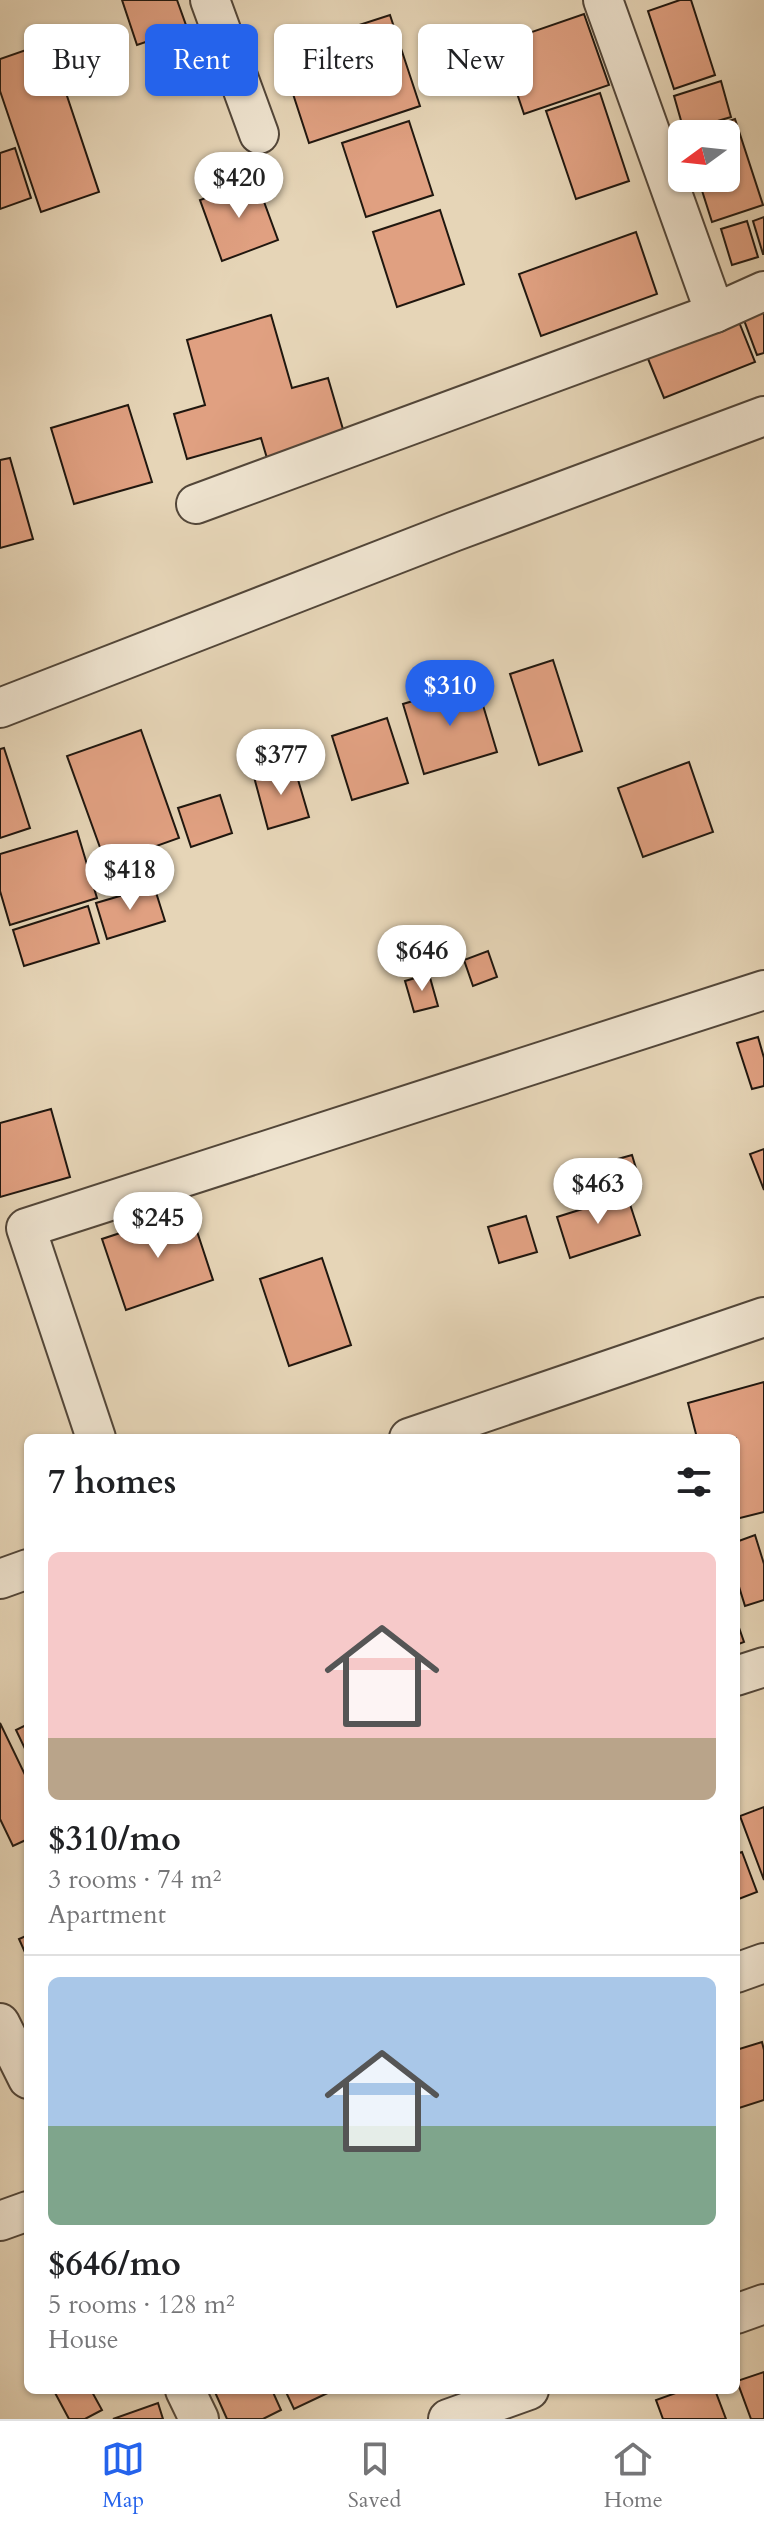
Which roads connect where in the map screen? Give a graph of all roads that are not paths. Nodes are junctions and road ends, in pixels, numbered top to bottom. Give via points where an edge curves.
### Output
1 (210, 0) edge
2 (603, 0) edge
3 (259, 134) dead end
4 (764, 291) edge
5 (715, 313) junction
6 (764, 416) edge
7 (196, 504) dead end
8 (0, 708) edge
9 (764, 990) edge
10 (13, 1232) edge
11 (764, 1317) edge
12 (94, 1434) edge
13 (421, 1434) edge
14 (24, 1570) edge
15 (0, 1579) edge
16 (764, 1667) edge
17 (740, 1675) edge
18 (764, 1963) edge
19 (740, 1972) edge
20 (0, 2023) edge
21 (24, 2071) edge
22 (24, 2212) edge
23 (0, 2221) edge
24 (764, 2304) edge
25 (740, 2313) edge
26 (187, 2394) edge
27 (529, 2398) edge
28 (199, 2419) edge
29 (448, 2419) edge

1 - 3 street
2 - 5 street
4 - 5 street
5 - 7 street
6 - 8 street
9 - 10 street
10 - 12 street
11 - 13 street
14 - 15 street
16 - 17 street
18 - 19 street
20 - 21 street
22 - 23 street
24 - 25 street
26 - 28 street
27 - 29 street

